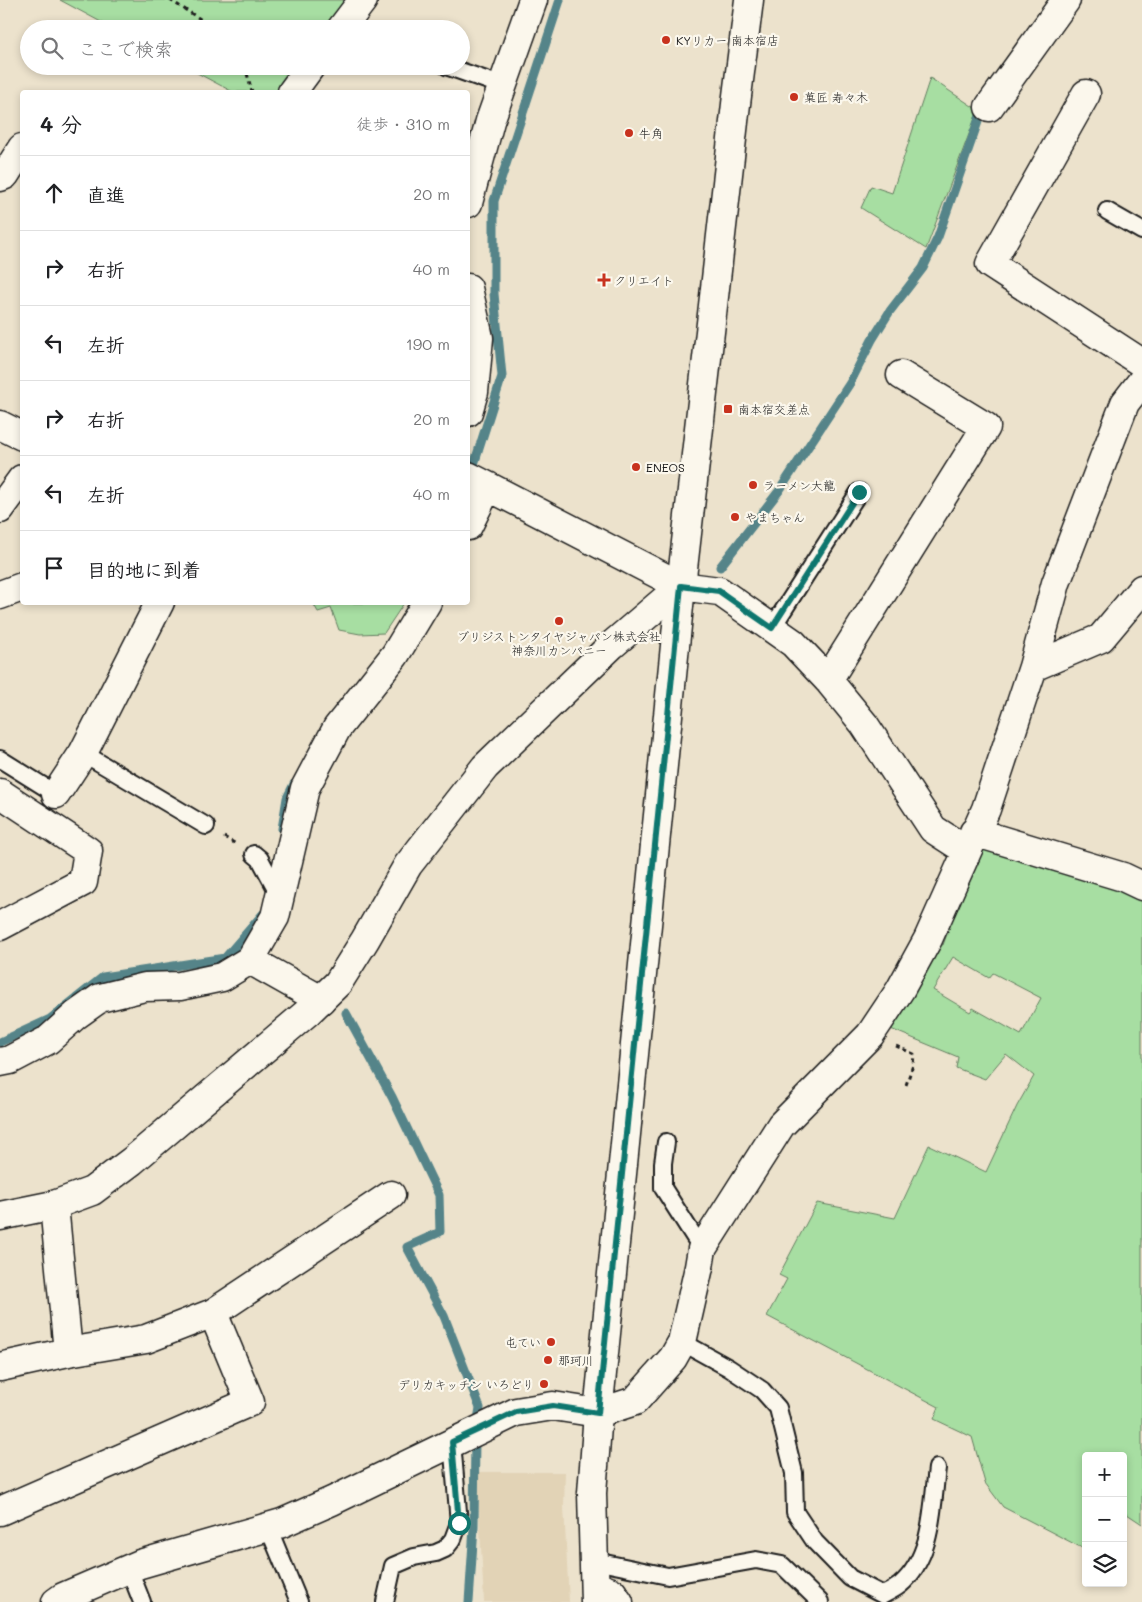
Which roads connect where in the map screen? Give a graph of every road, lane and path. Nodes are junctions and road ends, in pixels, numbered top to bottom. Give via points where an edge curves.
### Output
1 (170, 0) edge
2 (363, 0) edge
3 (533, 0) edge
4 (750, 0) edge
5 (1066, 0) edge
6 (202, 20) edge
7 (348, 20) edge
8 (470, 74) edge
9 (247, 75) edge
10 (304, 75) edge
11 (503, 86) junction
12 (251, 90) edge
13 (293, 90) edge
14 (1086, 94) dead end
15 (989, 107) dead end
16 (475, 144) edge
17 (20, 151) edge
18 (0, 177) edge
19 (470, 186) edge
20 (1107, 211) dead end
21 (1142, 231) edge
22 (470, 297) edge
23 (1142, 363) edge
24 (472, 364) edge
25 (901, 375) dead end
26 (1142, 381) edge
27 (470, 405) edge
28 (0, 425) edge
29 (20, 435) edge
30 (478, 482) edge
31 (859, 492) dead end
32 (470, 517) edge
33 (681, 586) junction
34 (20, 588) edge
35 (1142, 589) edge
36 (0, 595) edge
37 (158, 605) edge
38 (425, 605) edge
39 (772, 628) junction
40 (1033, 667) junction
41 (828, 680) junction
42 (83, 753) junction
43 (0, 758) edge
44 (0, 793) edge
45 (56, 794) joint
46 (206, 826) joint
47 (970, 841) junction
48 (257, 857) joint
49 (1142, 886) edge
50 (280, 896) junction
51 (0, 926) edge
52 (250, 960) junction
53 (321, 1000) junction
54 (870, 1035) junction
55 (0, 1062) edge
56 (906, 1085) dead end
57 (666, 1142) dead end
58 (391, 1195) dead end
59 (54, 1205) junction
60 (0, 1216) edge
61 (702, 1249) junction
62 (213, 1313) junction
63 (682, 1342) junction
64 (68, 1352) junction
65 (0, 1367) edge
66 (598, 1413) junction
67 (452, 1442) junction
68 (937, 1468) dead end
69 (0, 1511) edge
70 (268, 1527) junction
71 (129, 1569) junction
72 (595, 1583) edge
73 (56, 1602) edge
74 (142, 1602) edge
75 (298, 1602) edge
76 (385, 1602) edge
77 (619, 1602) edge
78 (820, 1602) edge

1 - 6 path
2 - 7 street
3 - 11 street
4 - 33 street
5 - 15 street
8 - 11 lane
9 - 12 path
10 - 13 street
11 - 16 street
14 - 23 street via 990,264
16 - 19 street
17 - 18 street
20 - 21 lane
22 - 24 street via 479,338
24 - 27 street via 474,392
25 - 41 street via 986,427
26 - 40 street via 1121,412 1056,583
28 - 29 street
30 - 32 street
30 - 33 street
31 - 39 lane
33 - 39 street via 719,591
33 - 53 street via 612,645 485,767 408,865 338,983
33 - 66 street
34 - 36 street
35 - 40 street via 1101,638
37 - 42 street
38 - 50 street via 395,655 337,728 305,788
39 - 41 street via 793,643
40 - 47 street via 986,809
41 - 47 street via 864,724 933,829
42 - 45 street
42 - 46 lane
43 - 45 lane
44 - 51 street via 88,851 83,882
46 - 48 path
47 - 49 street via 1123,877
47 - 54 street via 928,939
48 - 50 lane
50 - 52 street via 275,917
52 - 53 street
52 - 55 street via 222,977 180,986 145,987 100,998 48,1040
53 - 59 street via 132,1161 92,1191
54 - 56 path via 914,1054
54 - 61 street via 781,1125
57 - 61 lane via 663,1188
58 - 62 street
59 - 60 street
59 - 64 street
61 - 63 street
62 - 64 street via 146,1340
62 - 69 street via 250,1402
63 - 66 street via 673,1358 635,1401
63 - 68 lane via 762,1390 778,1408 794,1473 795,1512 815,1542 850,1578 883,1595 900,1584 917,1565 927,1540
64 - 65 street
66 - 67 street via 553,1406 516,1412
66 - 72 street via 592,1493
67 - 70 street via 332,1501
67 - 76 lane via 459,1523 453,1539 445,1549 393,1566
70 - 71 street
70 - 75 lane
71 - 73 street
71 - 74 lane
72 - 77 street via 612,1592
72 - 78 lane via 668,1576 756,1560 782,1565

